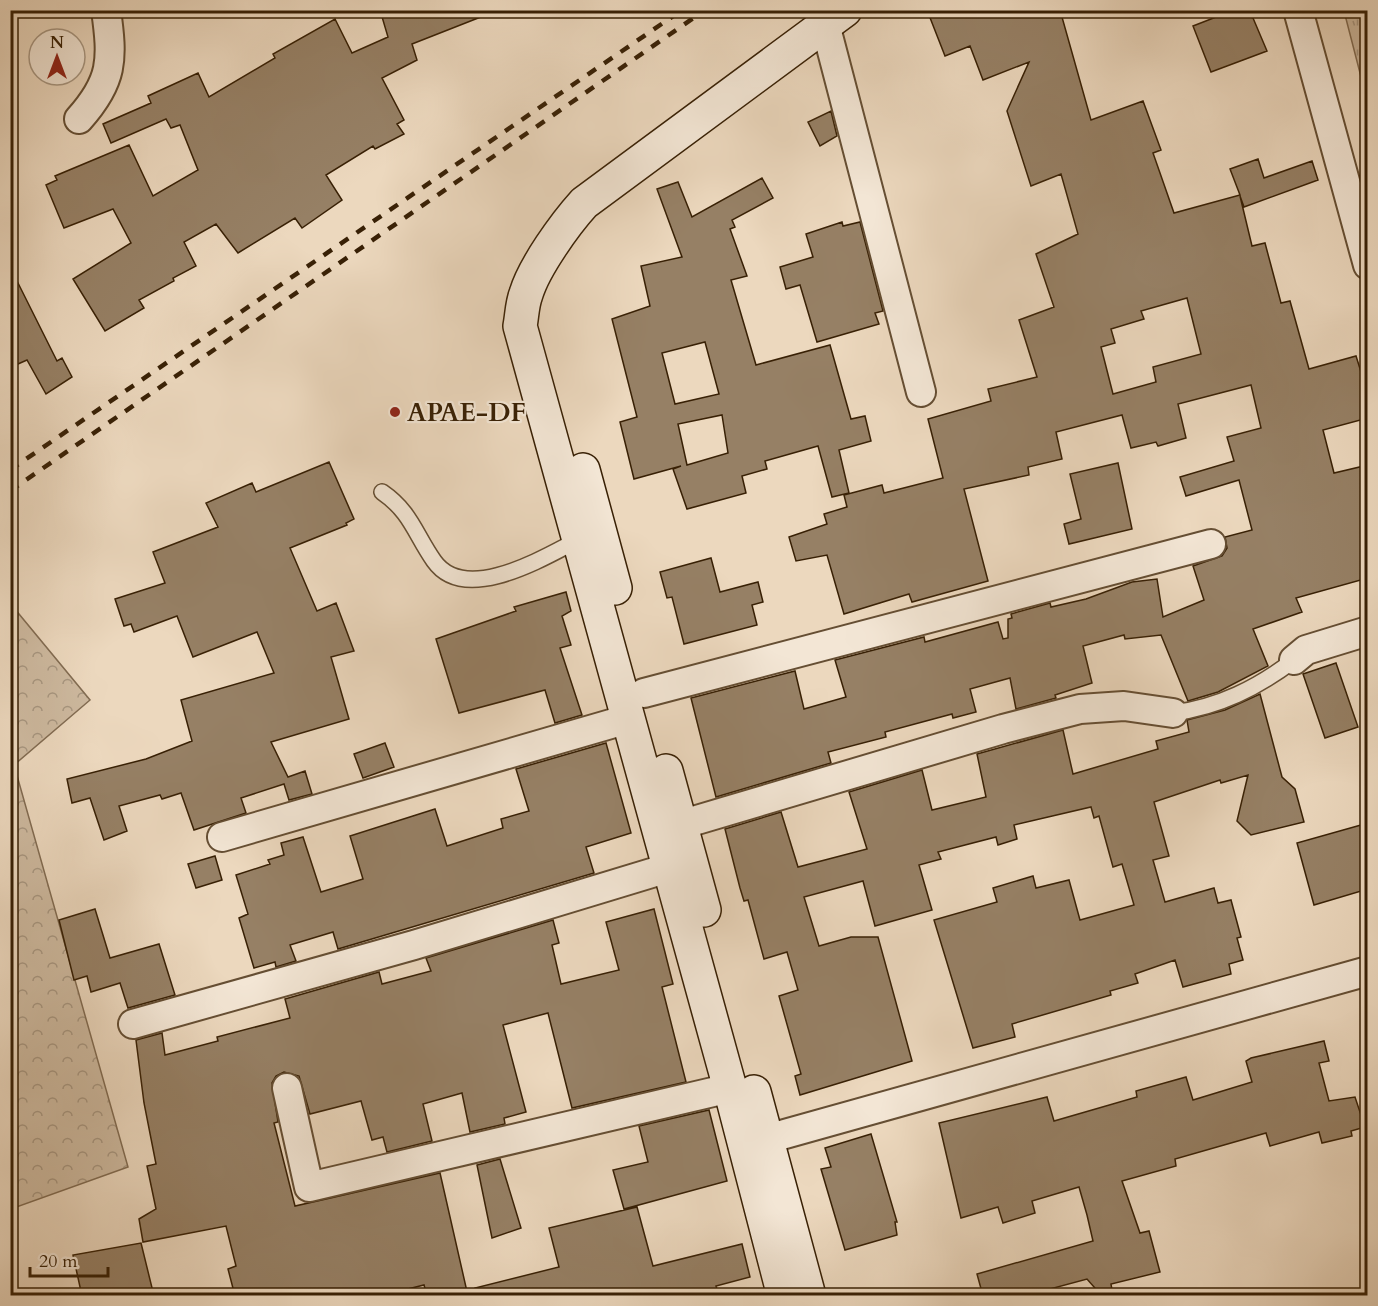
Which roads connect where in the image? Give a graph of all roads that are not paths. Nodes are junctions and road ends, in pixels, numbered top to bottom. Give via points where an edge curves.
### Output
1 (106, 10) edge
2 (1298, 10) edge
3 (835, 17) edge
4 (79, 119) dead end
5 (549, 253) junction
6 (1368, 265) edge
7 (921, 392) dead end
8 (382, 492) dead end
9 (578, 540) junction
10 (1211, 544) dead end
11 (1368, 631) edge
12 (1294, 660) joint
13 (636, 706) junction
14 (1173, 713) joint
15 (680, 825) junction
16 (222, 837) dead end
17 (668, 868) junction
18 (1368, 971) edge
19 (133, 1024) dead end
20 (287, 1088) dead end
21 (730, 1088) junction
22 (766, 1139) junction
23 (784, 1296) edge
24 (809, 1296) edge

1 - 4 street via 111,49 106,76 98,98
2 - 6 street
3 - 5 street via 601,188 565,224
3 - 7 street
5 - 9 street via 525,295 520,326
5 - 13 street via 543,325
8 - 9 lane via 410,518 435,562 459,579 493,577
9 - 13 street
10 - 13 street
11 - 12 street via 1306,650
12 - 14 lane via 1231,699
13 - 15 street
13 - 16 street
13 - 17 street
14 - 15 street via 1124,706 1070,711
15 - 22 street
17 - 19 street via 426,942
17 - 21 street
18 - 22 street
20 - 21 street via 309,1186
21 - 23 street
22 - 24 street

